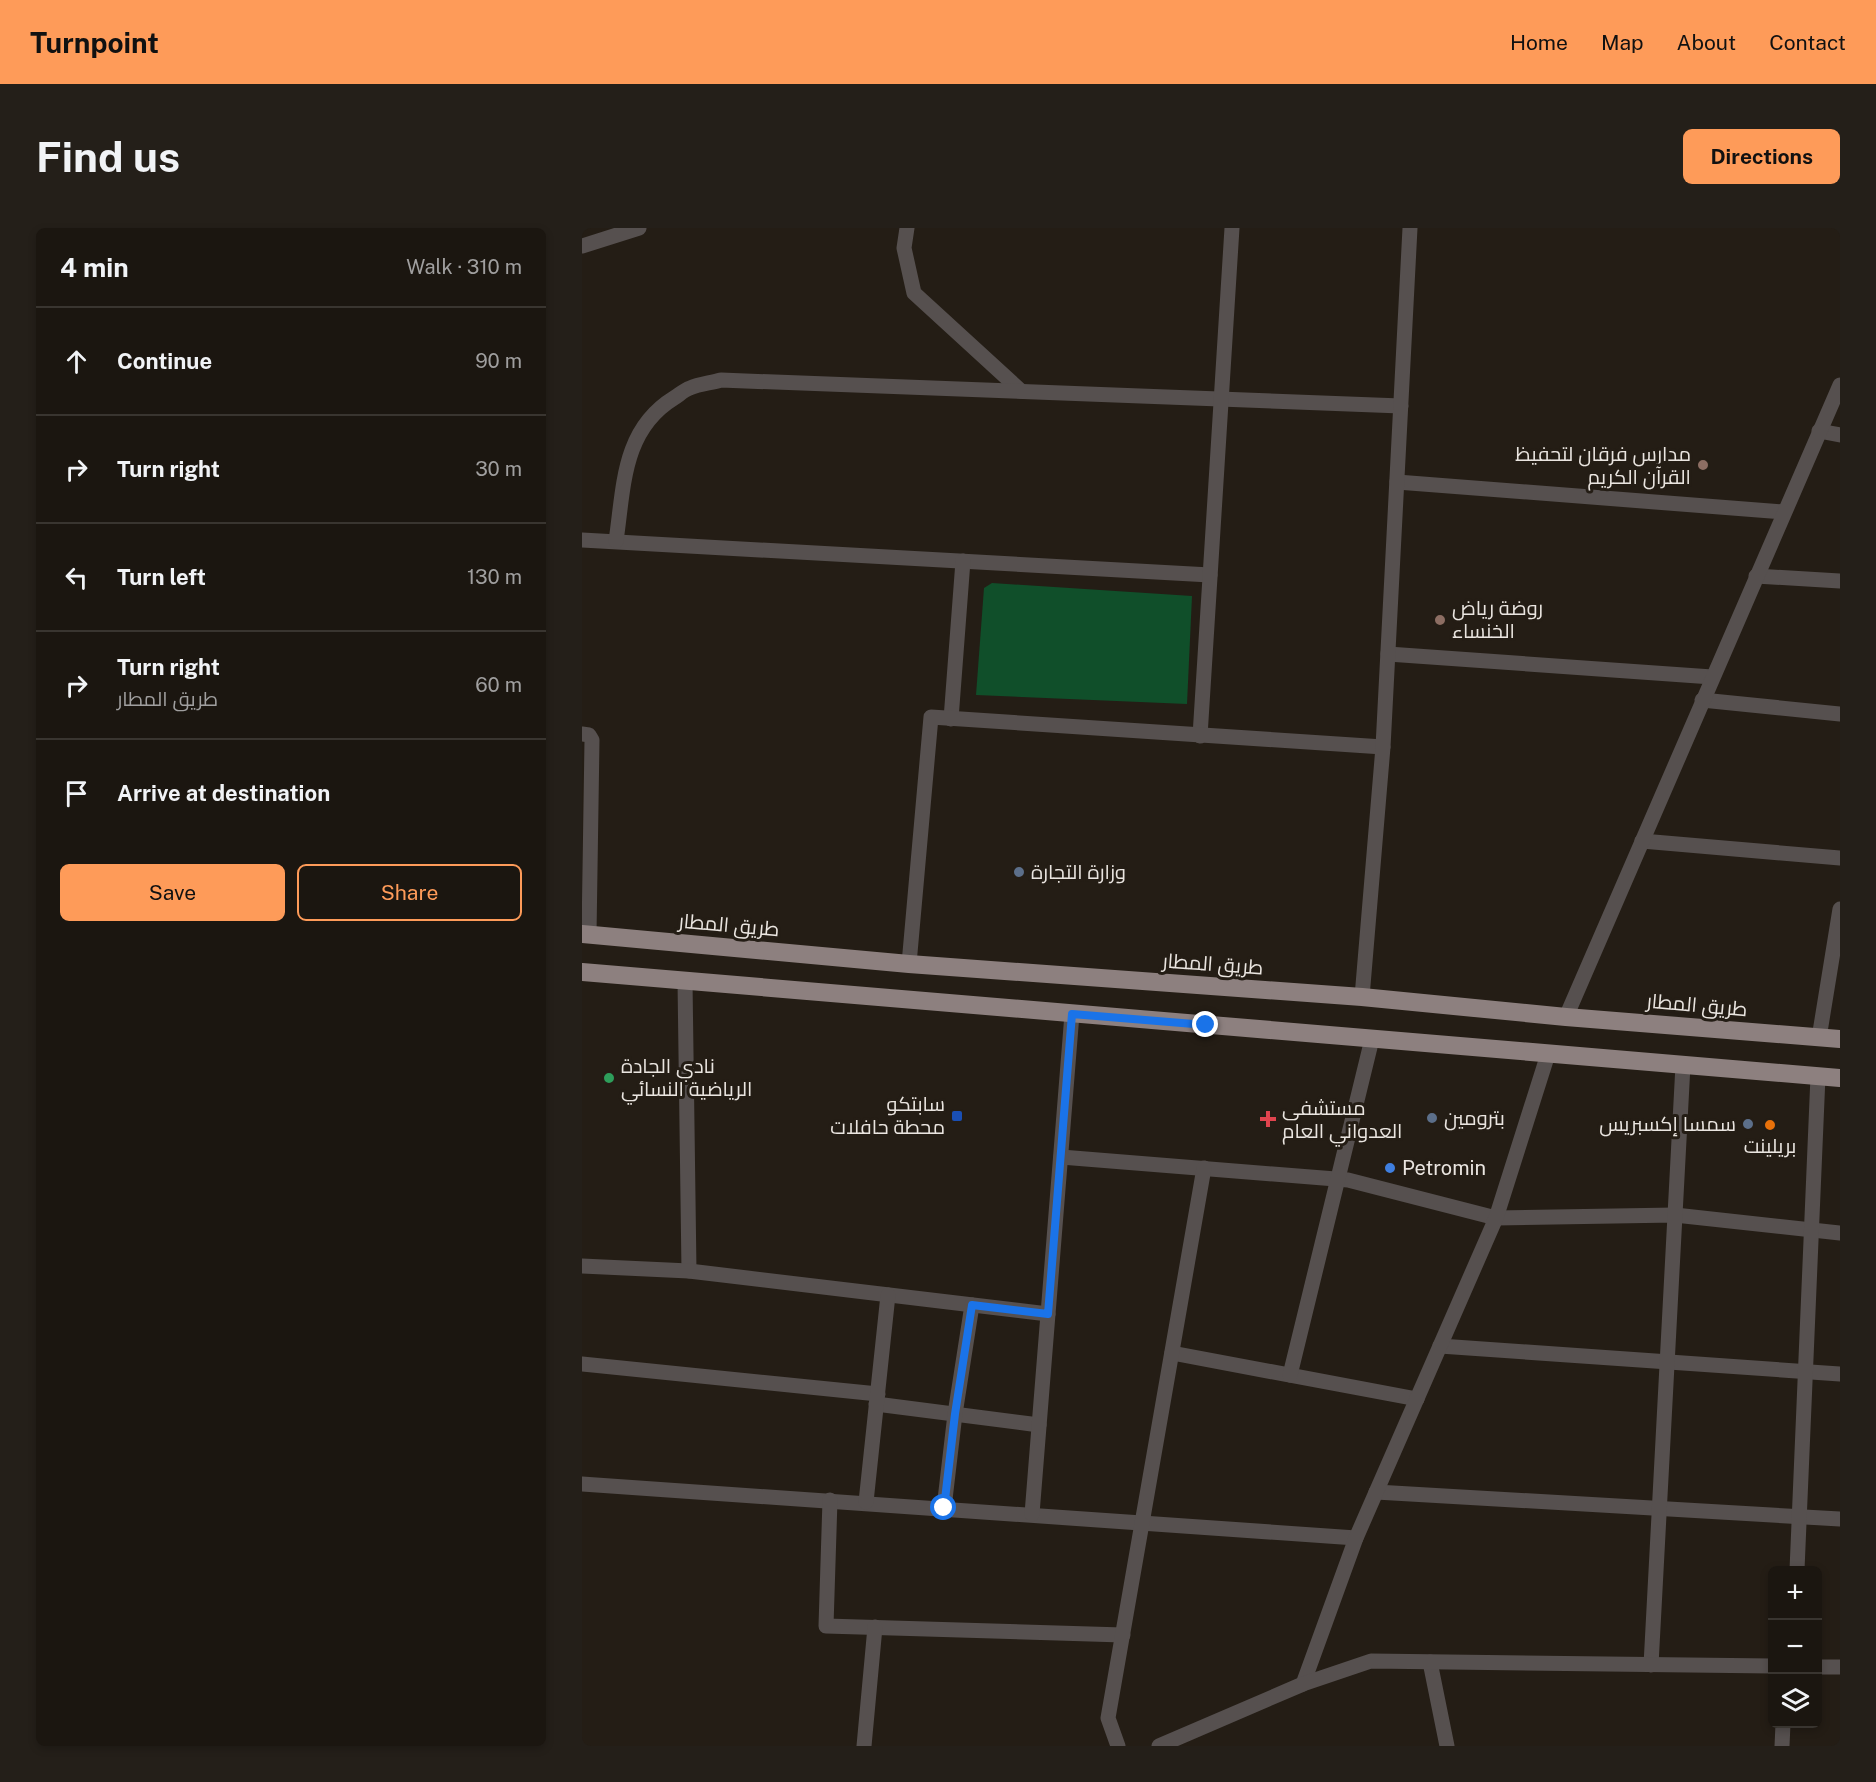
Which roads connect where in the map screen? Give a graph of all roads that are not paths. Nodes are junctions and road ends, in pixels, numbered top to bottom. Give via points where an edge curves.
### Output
1 (639, 228) edge
2 (906, 228) edge
3 (1232, 228) edge
4 (1410, 228) edge
5 (582, 246) edge
6 (1840, 385) edge
7 (1021, 391) junction
8 (1221, 399) junction
9 (1401, 406) junction
10 (1819, 431) junction
11 (1840, 435) edge
12 (1397, 482) junction
13 (1784, 512) junction
14 (582, 540) edge
15 (616, 542) junction
16 (963, 561) junction
17 (1210, 575) junction
18 (1756, 576) junction
19 (1840, 581) edge
20 (1388, 654) junction
21 (1712, 677) junction
22 (1702, 700) junction
23 (1840, 714) edge
24 (951, 719) junction
25 (582, 734) edge
26 (1200, 736) junction
27 (1383, 747) junction
28 (587, 787) edge
29 (1642, 841) junction
30 (1840, 858) edge
31 (1840, 909) edge
32 (586, 934) edge
33 (909, 963) junction
34 (582, 972) edge
35 (685, 981) junction
36 (1362, 997) junction
37 (1072, 1014) junction
38 (1566, 1017) junction
39 (1820, 1038) junction
40 (1372, 1039) junction
41 (1840, 1040) edge
42 (1548, 1054) junction
43 (1683, 1065) junction
44 (1818, 1076) junction
45 (1840, 1078) edge
46 (1060, 1157) junction
47 (1204, 1168) junction
48 (1338, 1179) junction
49 (1676, 1215) junction
50 (1496, 1218) junction
51 (1812, 1230) junction
52 (1840, 1233) edge
53 (582, 1266) edge
54 (690, 1271) junction
55 (888, 1295) junction
56 (972, 1305) junction
57 (1048, 1314) junction
58 (1440, 1346) junction
59 (1172, 1353) junction
60 (1668, 1362) junction
61 (582, 1364) edge
62 (1806, 1372) junction
63 (1840, 1374) edge
64 (1290, 1375) junction
65 (877, 1399) junction
66 (1417, 1399) junction
67 (955, 1414) junction
68 (1040, 1425) junction
69 (582, 1484) edge
70 (1376, 1492) junction
71 (830, 1500) junction
72 (866, 1502) junction
73 (944, 1508) junction
74 (1660, 1509) junction
75 (1032, 1514) junction
76 (1800, 1517) junction
77 (1840, 1519) edge
78 (1142, 1522) junction
79 (1356, 1538) junction
80 (1797, 1566) edge
81 (875, 1627) junction
82 (1123, 1635) junction
83 (1430, 1662) junction
84 (1652, 1665) junction
85 (1768, 1666) edge
86 (1822, 1667) edge
87 (1840, 1667) edge
88 (1303, 1684) junction
89 (1783, 1728) edge
90 (864, 1746) edge
91 (1118, 1746) edge
92 (1160, 1746) edge
93 (1447, 1746) edge
94 (1782, 1746) edge

1 - 5 street
2 - 7 street via 904,248 914,293
3 - 8 street
4 - 9 street
6 - 10 street
7 - 8 street
7 - 15 street via 721,380 690,388 647,419 634,442
8 - 9 street
8 - 17 street
9 - 12 street
10 - 11 street
10 - 13 street
12 - 13 street
12 - 20 street
13 - 18 street
14 - 15 street
15 - 16 street
16 - 17 street
16 - 24 street
17 - 26 street
18 - 19 street
18 - 21 street
20 - 21 street
20 - 27 street
21 - 22 street
22 - 23 street
22 - 29 street
24 - 26 street
24 - 33 street via 931,717
25 - 28 street via 590,735 592,740
26 - 27 street
27 - 36 street
28 - 32 street
29 - 30 street
29 - 38 street
31 - 39 street
32 - 33 main road, طريق المطار
33 - 36 main road, طريق المطار
34 - 35 main road
35 - 37 main road
35 - 54 street
36 - 38 main road, طريق المطار
37 - 40 main road
37 - 46 street
38 - 39 main road, طريق المطار
39 - 41 main road, طريق المطار
40 - 42 main road
40 - 48 street
42 - 43 main road
42 - 50 street
43 - 44 main road
43 - 49 street
44 - 45 main road
44 - 51 street
46 - 47 street
46 - 57 street
47 - 48 street
47 - 59 street
48 - 50 street
48 - 64 street
49 - 50 street
49 - 51 street
49 - 60 street
50 - 58 street
51 - 52 street
51 - 62 street
53 - 54 street
54 - 55 street
55 - 56 street
55 - 65 street
56 - 57 street
56 - 67 street
57 - 68 street
58 - 60 street
58 - 66 street
59 - 64 street
59 - 78 street
60 - 62 street
60 - 74 street
61 - 65 street
62 - 63 street
62 - 76 street
64 - 66 street
65 - 67 street
65 - 72 street
66 - 70 street
67 - 68 street
67 - 73 street
68 - 75 street
69 - 71 street
70 - 74 street
70 - 79 street
71 - 72 street
71 - 81 street via 826,1626
72 - 73 street
73 - 75 street
74 - 76 street
74 - 84 street
75 - 78 street
76 - 77 street
76 - 80 street
78 - 79 street
78 - 82 street
79 - 88 street
81 - 82 street
81 - 90 street
82 - 91 street via 1108,1718
83 - 84 street
83 - 88 street via 1371,1661
83 - 93 street
84 - 85 street
86 - 87 street
88 - 92 street
89 - 94 street

